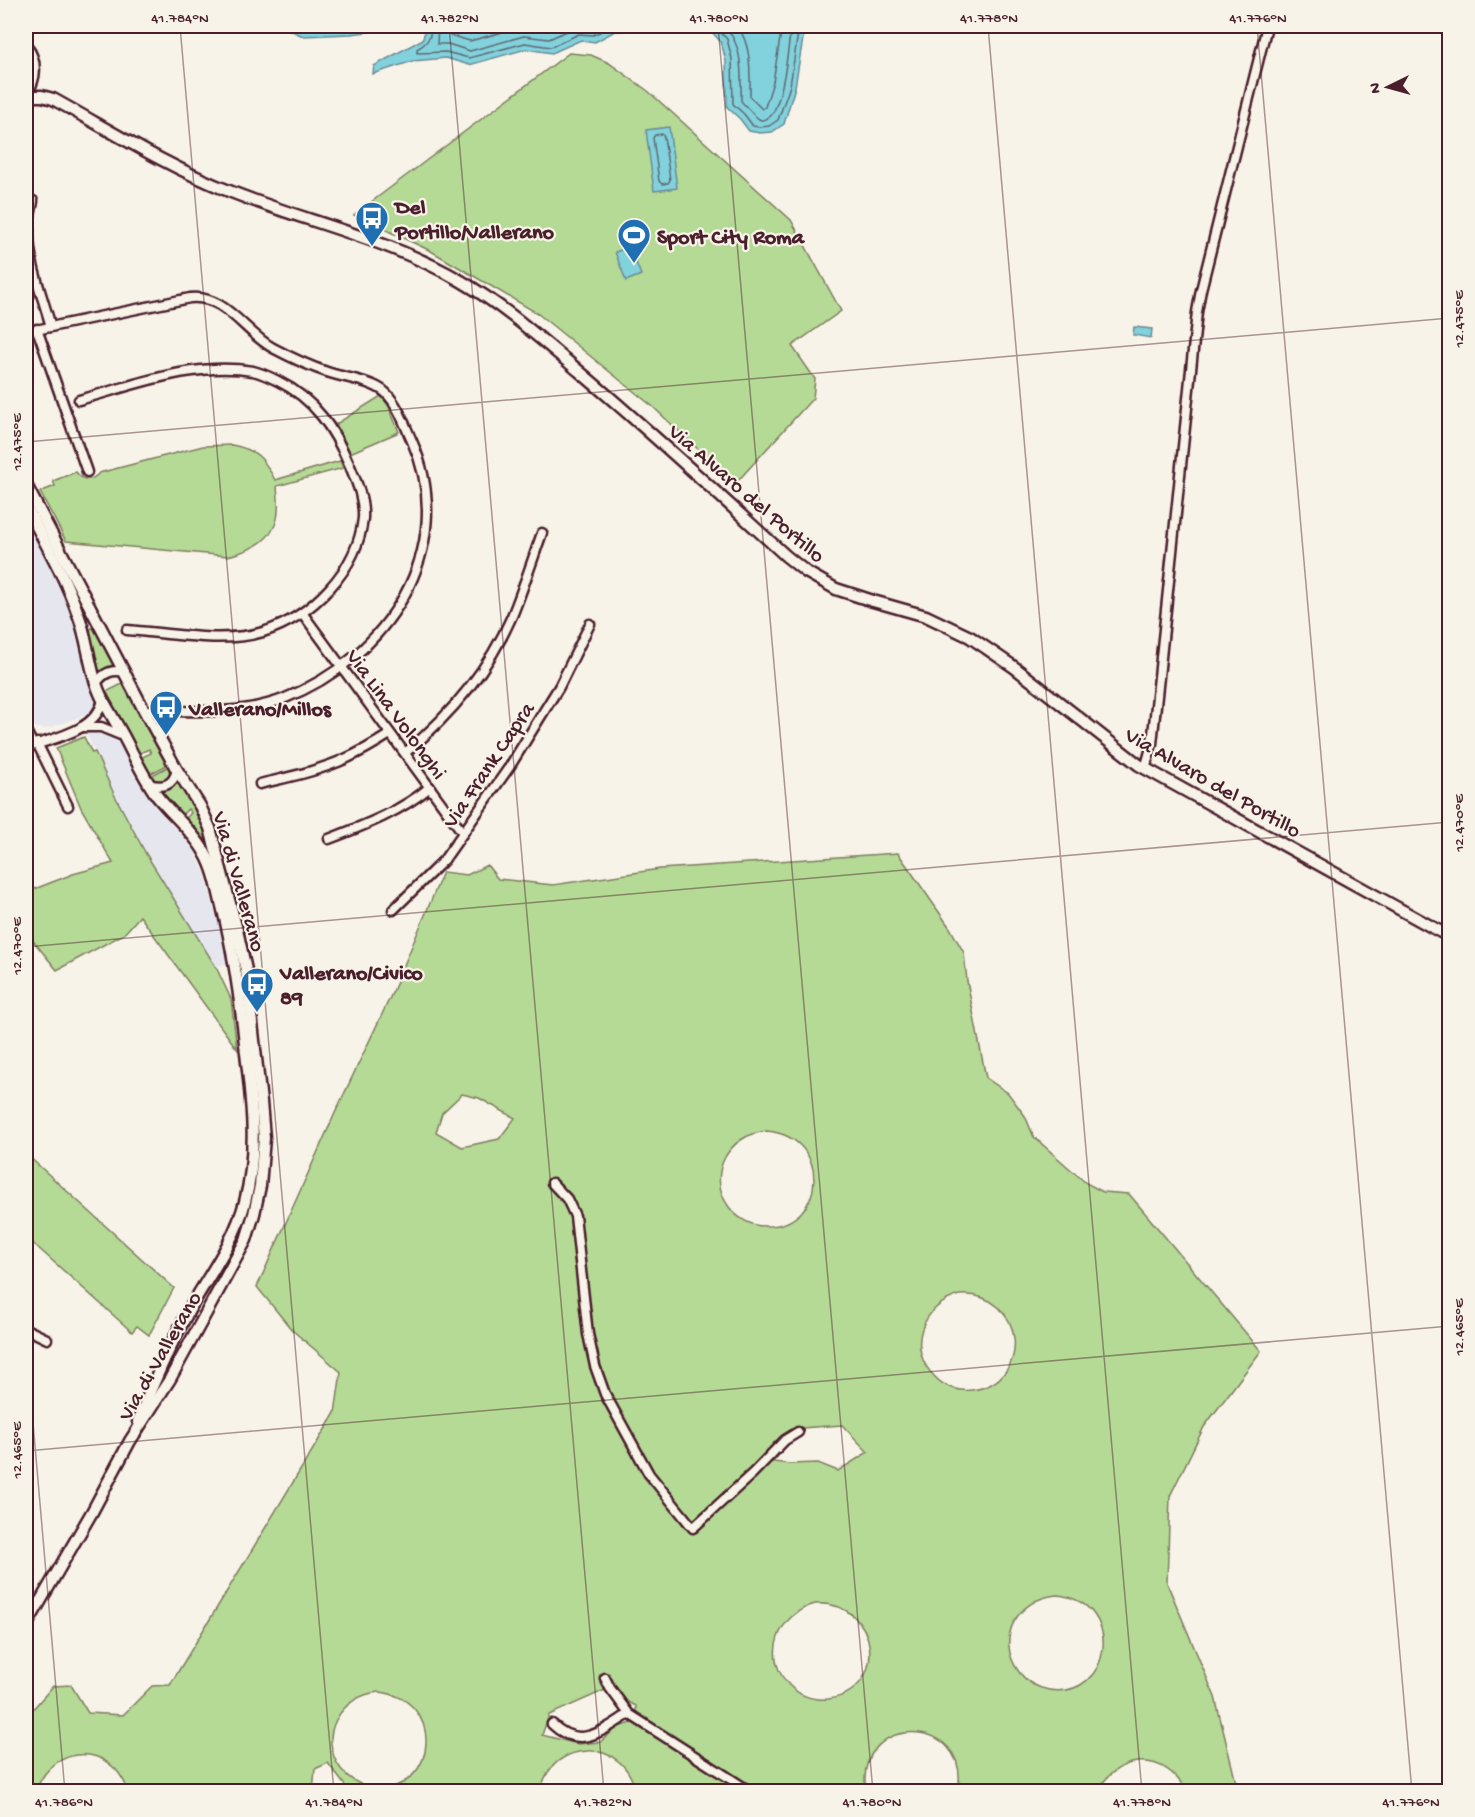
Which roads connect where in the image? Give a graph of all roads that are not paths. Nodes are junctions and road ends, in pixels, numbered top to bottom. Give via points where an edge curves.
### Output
1 (1267, 26) edge
2 (26, 47) edge
3 (34, 74) junction
4 (26, 95) edge
5 (53, 99) junction
6 (33, 201) dead end
7 (51, 327) junction
8 (37, 329) junction
9 (26, 332) edge
10 (79, 400) dead end
11 (87, 472) dead end
12 (26, 485) edge
13 (26, 506) edge
14 (542, 533) dead end
15 (303, 614) junction
16 (590, 624) dead end
17 (127, 630) dead end
18 (342, 667) junction
19 (125, 672) junction
20 (96, 683) junction
21 (103, 700) junction
22 (144, 710) junction
23 (81, 727) junction
24 (26, 731) edge
25 (390, 734) junction
26 (123, 736) junction
27 (32, 745) edge
28 (405, 753) junction
29 (1145, 769) junction
30 (177, 770) junction
31 (149, 784) junction
32 (260, 784) dead end
33 (430, 787) junction
34 (68, 806) dead end
35 (463, 833) junction
36 (329, 839) dead end
37 (393, 910) dead end
38 (1449, 937) edge
39 (552, 1183) dead end
40 (26, 1329) edge
41 (47, 1339) dead end
42 (798, 1432) dead end
43 (130, 1441) junction
44 (31, 1607) edge
45 (26, 1626) edge
46 (605, 1678) dead end
47 (629, 1714) junction
48 (552, 1724) dead end
49 (751, 1791) edge

1 - 29 street via 1199,297 1152,744
2 - 3 street
3 - 4 street
3 - 5 street, Via Alvaro del Portillo
4 - 5 street, Via Alvaro del Portillo
5 - 29 street, Via Alvaro del Portillo via 213,184 400,252 470,286 598,387 796,565 847,594 926,616 970,637
6 - 7 street via 29,225 31,251
7 - 8 street
7 - 18 street via 202,298 220,306 270,346 325,372 376,387 390,398 424,476 428,500 426,532 415,572 401,602 373,639
8 - 9 street
8 - 11 street
10 - 15 street via 187,371 219,368 266,375 313,405 343,451 360,492 363,516 356,543 339,576
12 - 19 street, Via di Vallerano
13 - 20 street, Via di Vallerano via 74,601
14 - 28 street via 512,616 490,658 464,696
15 - 17 street via 267,631 239,637
15 - 18 street, Via Lina Volonghi
16 - 35 street, Via Frank Capra via 535,726
18 - 22 street via 298,692 239,710
18 - 25 street, Via Lina Volonghi
19 - 20 street via 109,671
19 - 22 street, Via di Vallerano
20 - 21 street, Via di Vallerano
21 - 23 street via 98,714
21 - 26 street, Via di Vallerano
22 - 30 street, Via di Vallerano
23 - 26 street via 101,728
23 - 27 street
24 - 27 street
25 - 28 street, Via Lina Volonghi
25 - 32 street via 332,765
26 - 31 street, Via di Vallerano
27 - 34 street
28 - 33 street, Via Lina Volonghi
29 - 38 street, Via Alvaro del Portillo
30 - 31 street via 174,780 167,785
30 - 43 street, Via di Vallerano via 212,833 241,946 261,1102 263,1161 246,1239 163,1391
31 - 43 street, Via di Vallerano via 197,840 214,875 239,985 253,1146 249,1183 237,1224 157,1371
33 - 35 street, Via Lina Volonghi
33 - 36 street via 386,816
35 - 37 street, Via Frank Capra via 438,866
39 - 42 street via 567,1199 574,1216 588,1334 605,1394 649,1474 693,1528
40 - 41 street
43 - 44 street, Via di Vallerano via 92,1512
44 - 45 street, Via di Vallerano
46 - 47 street
47 - 48 street via 594,1735 568,1736
47 - 49 street

